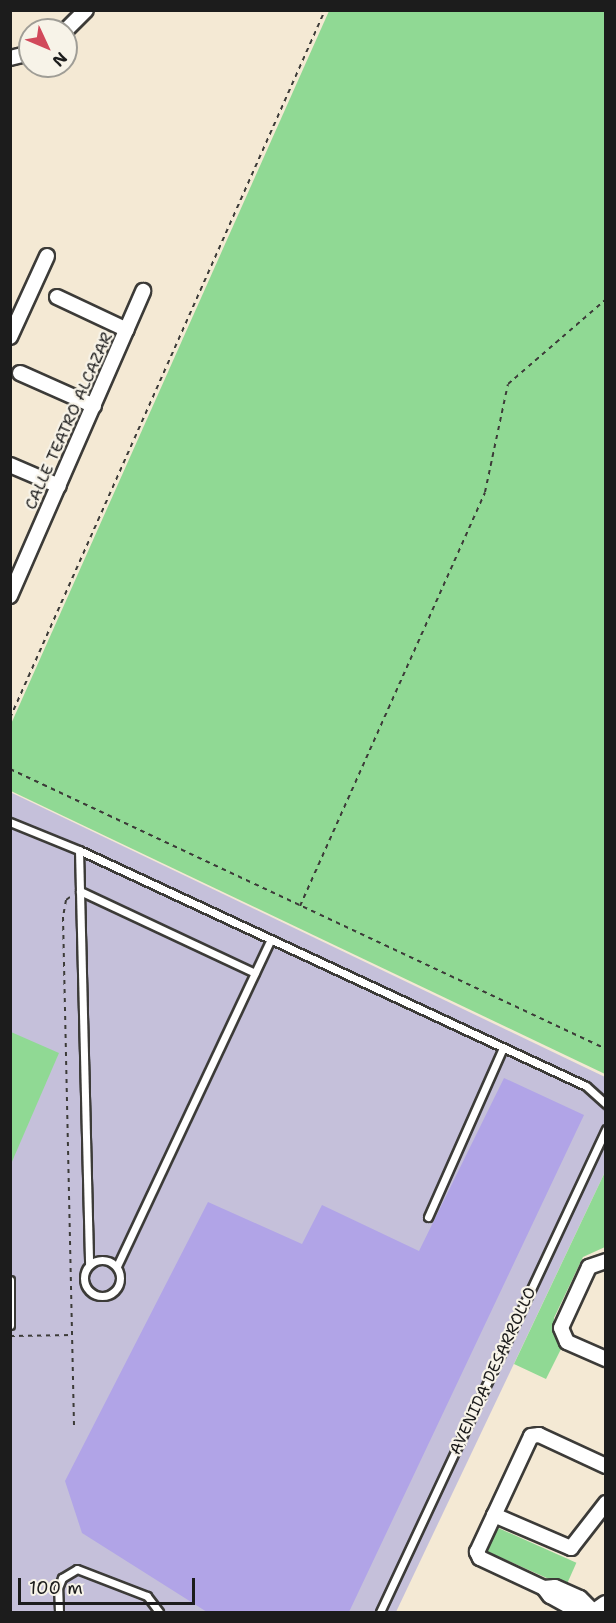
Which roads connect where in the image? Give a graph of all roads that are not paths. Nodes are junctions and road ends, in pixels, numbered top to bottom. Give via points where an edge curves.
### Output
1 (47, 256) dead end
2 (143, 291) dead end
3 (57, 297) dead end
4 (127, 330) junction
5 (10, 337) edge
6 (20, 373) dead end
7 (94, 406) junction
8 (10, 465) edge
9 (59, 486) junction
10 (17, 563) edge
11 (10, 596) edge
12 (10, 822) edge
13 (79, 850) junction
14 (80, 891) junction
15 (271, 939) junction
16 (255, 973) junction
17 (503, 1048) junction
18 (605, 1103) edge
19 (606, 1129) edge
20 (428, 1217) dead end
21 (606, 1261) edge
22 (89, 1265) junction
23 (117, 1266) junction
24 (10, 1280) edge
25 (10, 1325) edge
26 (606, 1359) edge
27 (606, 1466) edge
28 (606, 1503) edge
29 (494, 1515) junction
30 (544, 1588) junction
31 (606, 1605) edge
32 (59, 1612) edge
33 (159, 1612) edge
34 (380, 1612) edge
35 (579, 1612) edge
36 (595, 1612) edge

1 - 5 street
2 - 4 street, CALLE TEATRO ALCAZAR
3 - 4 street
4 - 7 street, CALLE TEATRO ALCAZAR
6 - 7 street
7 - 9 street, CALLE TEATRO ALCAZAR
8 - 9 street
9 - 10 street, CALLE TEATRO ALCAZAR
10 - 11 street, CALLE TEATRO ALCAZAR
12 - 13 lane
13 - 14 lane
13 - 15 lane
14 - 16 lane
14 - 22 lane
15 - 16 lane
15 - 17 lane
16 - 23 lane
17 - 18 lane via 586,1086
17 - 20 lane
19 - 34 lane, AVENIDA DESARROLLO
21 - 26 street via 589,1267 561,1328 567,1342
22 - 23 lane via 106,1260
22 - 23 lane via 84,1282 91,1293 102,1296 118,1288 121,1277
24 - 25 lane
27 - 29 street via 533,1434
28 - 29 street via 571,1548
29 - 30 street via 477,1555
30 - 35 street via 550,1596
30 - 36 street via 555,1587 580,1598
31 - 36 street
32 - 33 lane via 58,1588 62,1578 77,1569 147,1596

